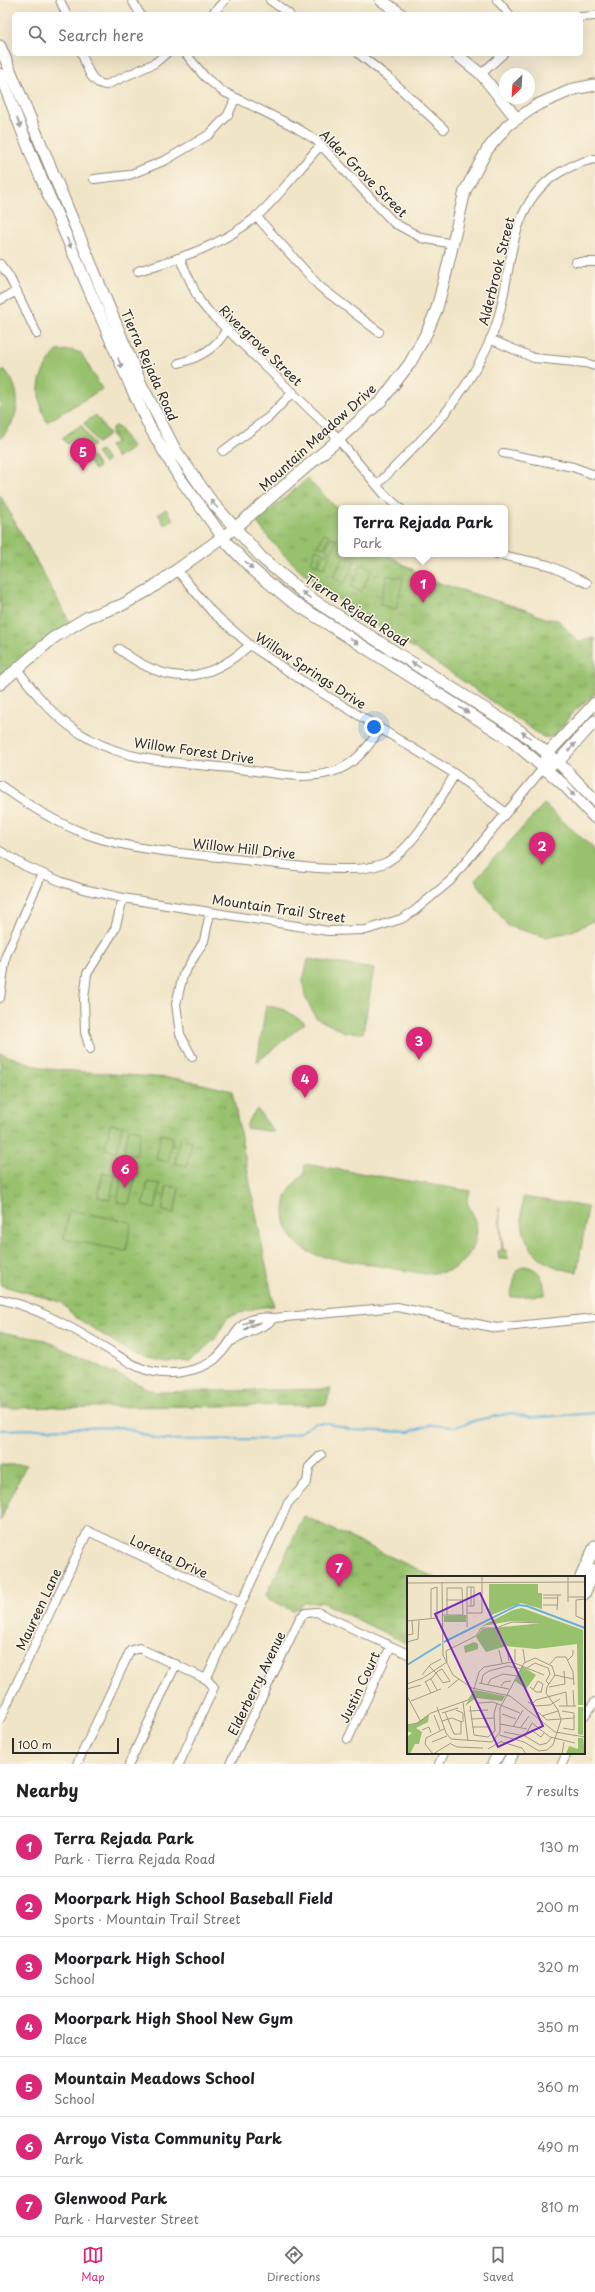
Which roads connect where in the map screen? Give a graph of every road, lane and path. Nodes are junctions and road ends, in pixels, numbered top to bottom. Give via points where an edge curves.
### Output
1 (60, 0) edge
2 (132, 0) edge
3 (226, 0) edge
4 (270, 0) edge
5 (381, 0) edge
6 (497, 0) edge
7 (65, 12) edge
8 (139, 12) edge
9 (214, 12) edge
10 (286, 12) edge
11 (398, 12) edge
12 (507, 12) edge
13 (595, 16) edge
14 (583, 17) edge
15 (0, 46) edge
16 (83, 56) edge
17 (164, 56) edge
18 (188, 56) edge
19 (362, 56) edge
20 (458, 56) edge
21 (501, 56) edge
22 (0, 74) edge
23 (481, 74) junction
24 (595, 85) edge
25 (235, 99) junction
26 (517, 119) junction
27 (444, 129) dead end
28 (321, 145) junction
29 (595, 159) edge
30 (94, 179) dead end
31 (256, 216) junction
32 (452, 244) junction
33 (180, 259) junction
34 (576, 262) dead end
35 (595, 262) edge
36 (0, 264) edge
37 (138, 271) dead end
38 (17, 291) junction
39 (0, 300) edge
40 (226, 330) junction
41 (379, 332) dead end
42 (37, 334) dead end
43 (490, 340) junction
44 (180, 363) dead end
45 (595, 366) edge
46 (293, 392) junction
47 (339, 439) junction
48 (223, 451) dead end
49 (503, 453) dead end
50 (595, 475) edge
51 (377, 485) junction
52 (397, 505) edge
53 (235, 528) junction
54 (222, 536) junction
55 (508, 556) edge
56 (177, 570) junction
57 (587, 583) dead end
58 (250, 645) junction
59 (119, 649) dead end
60 (17, 670) junction
61 (0, 684) edge
62 (595, 703) edge
63 (595, 721) edge
64 (380, 728) junction
65 (548, 753) junction
66 (558, 762) junction
67 (544, 767) junction
68 (455, 774) junction
69 (0, 785) edge
70 (595, 800) edge
71 (506, 813) junction
72 (595, 818) edge
73 (0, 851) edge
74 (42, 874) junction
75 (123, 898) junction
76 (210, 912) junction
77 (0, 998) edge
78 (90, 1049) dead end
79 (192, 1057) dead end
80 (0, 1300) edge
81 (595, 1318) edge
82 (321, 1455) dead end
83 (88, 1531) joint
84 (595, 1546) edge
85 (595, 1570) edge
86 (581, 1576) edge
87 (585, 1592) edge
88 (241, 1602) junction
89 (391, 1646) junction
90 (407, 1654) edge
91 (176, 1664) junction
92 (206, 1679) junction
93 (595, 1702) edge
94 (585, 1715) edge
95 (0, 1719) edge
96 (348, 1739) dead end
97 (444, 1754) edge
98 (498, 1754) edge
99 (513, 1754) edge
100 (567, 1754) edge
101 (78, 1764) edge
102 (129, 1764) edge
103 (179, 1764) edge
104 (230, 1764) edge
105 (439, 1764) edge
106 (493, 1764) edge
107 (508, 1764) edge
108 (562, 1764) edge

1 - 7 street
2 - 8 street
3 - 9 street
4 - 10 street
5 - 11 main road
6 - 12 street
13 - 14 street
53 -> 15 main road, Tierra Rejada Road via 205,493 176,451 141,384
16 - 17 street via 89,72 98,83 106,85 155,63
18 - 25 street, Alder Grove Street via 205,77
19 - 27 street via 390,78
20 - 23 main road
21 - 23 street
22 -> 54 main road, Tierra Rejada Road via 33,159 140,407 179,477
23 - 26 main road
24 - 26 main road, Mountain Meadow Drive via 552,97
25 - 28 street, Alder Grove Street via 295,127
25 - 30 street via 220,124 205,137 172,156 141,172
26 - 32 main road, Mountain Meadow Drive via 508,125 486,150 473,174 465,191
28 - 31 street
28 - 32 street, Alder Grove Street via 394,223 422,238
29 - 43 street, Alderbrook Street via 559,172 531,199 518,225 500,311
31 - 33 street via 211,246
31 - 41 street via 319,286
32 - 47 main road, Mountain Meadow Drive via 437,308 410,363 382,400
33 - 37 street
33 - 40 street, Rivergrove Street via 199,300
34 - 35 street
36 - 38 street
38 - 39 street
38 - 42 street
40 - 44 street via 223,337 203,355
40 - 46 street, Rivergrove Street
43 - 45 street via 534,358
43 - 51 street, Alderbrook Street via 472,375 455,400
46 - 47 street, Rivergrove Street
46 - 48 street via 269,417
47 - 51 street, Rivergrove Street
47 - 53 main road, Mountain Meadow Drive
49 - 50 street via 573,467
51 - 52 street, Rivergrove Street
53 - 54 main road, Mountain Meadow Drive
65 -> 53 main road, Tierra Rejada Road via 497,716 307,596 279,574
54 - 56 main road, Mountain Meadow Drive
54 -> 67 main road, Tierra Rejada Road via 253,570 290,600 502,733
55 - 57 street via 548,565
56 - 58 street, Willow Springs Drive via 212,612
56 - 60 main road, Mountain Meadow Drive via 129,601 72,626 44,645
58 - 59 street via 214,670 189,676 166,674 150,669
58 - 64 street, Willow Springs Drive via 304,682
60 - 61 main road, Mountain Meadow Drive
60 - 64 street, Willow Forest Drive via 35,694 57,716 89,739 126,753 157,759 292,775 318,775 347,766 368,746
62 - 65 main road, Mountain Trail Street
66 -> 63 main road
64 - 68 street, Willow Springs Drive
65 - 66 main road, Tierra Rejada Road
65 - 67 main road, Mountain Trail Street
66 - 67 main road
66 - 70 main road, Tierra Rejada Road
67 - 71 street, Mountain Trail Street
67 -> 72 main road, Tierra Rejada Road
68 - 69 street, Willow Hill Drive via 422,825 402,850 381,864 351,870 145,849 117,843 59,822
68 - 71 street, Willow Springs Drive
71 - 76 street, Mountain Trail Street via 450,881 413,912 380,928 336,932
73 - 74 street, Mountain Trail Street
74 - 75 street, Mountain Trail Street via 82,889
74 - 77 street via 6,955
75 - 76 street, Mountain Trail Street
75 - 78 street via 115,929 88,974 84,999 85,1032
76 - 79 street via 204,941 183,975 176,1004 180,1034
80 - 81 street via 47,1316 104,1346 126,1362 153,1372 170,1374 200,1367 214,1360 232,1341 239,1327 261,1316 274,1318 398,1307 496,1328
82 - 88 street via 309,1467 307,1482 288,1503
83 - 88 street, Loretta Drive
83 - 95 street, Maureen Lane
84 - 86 main road
85 - 87 main road
88 - 92 street
89 - 90 street
89 - 96 street, Justin Court
89 - 104 street, Elderberry Avenue via 317,1612 305,1613 300,1618
91 - 92 street
91 - 101 street via 139,1648 130,1651
91 - 102 street
92 - 103 street via 214,1687
93 - 94 street
97 - 105 street
98 - 106 main road
99 - 107 main road
100 - 108 street

